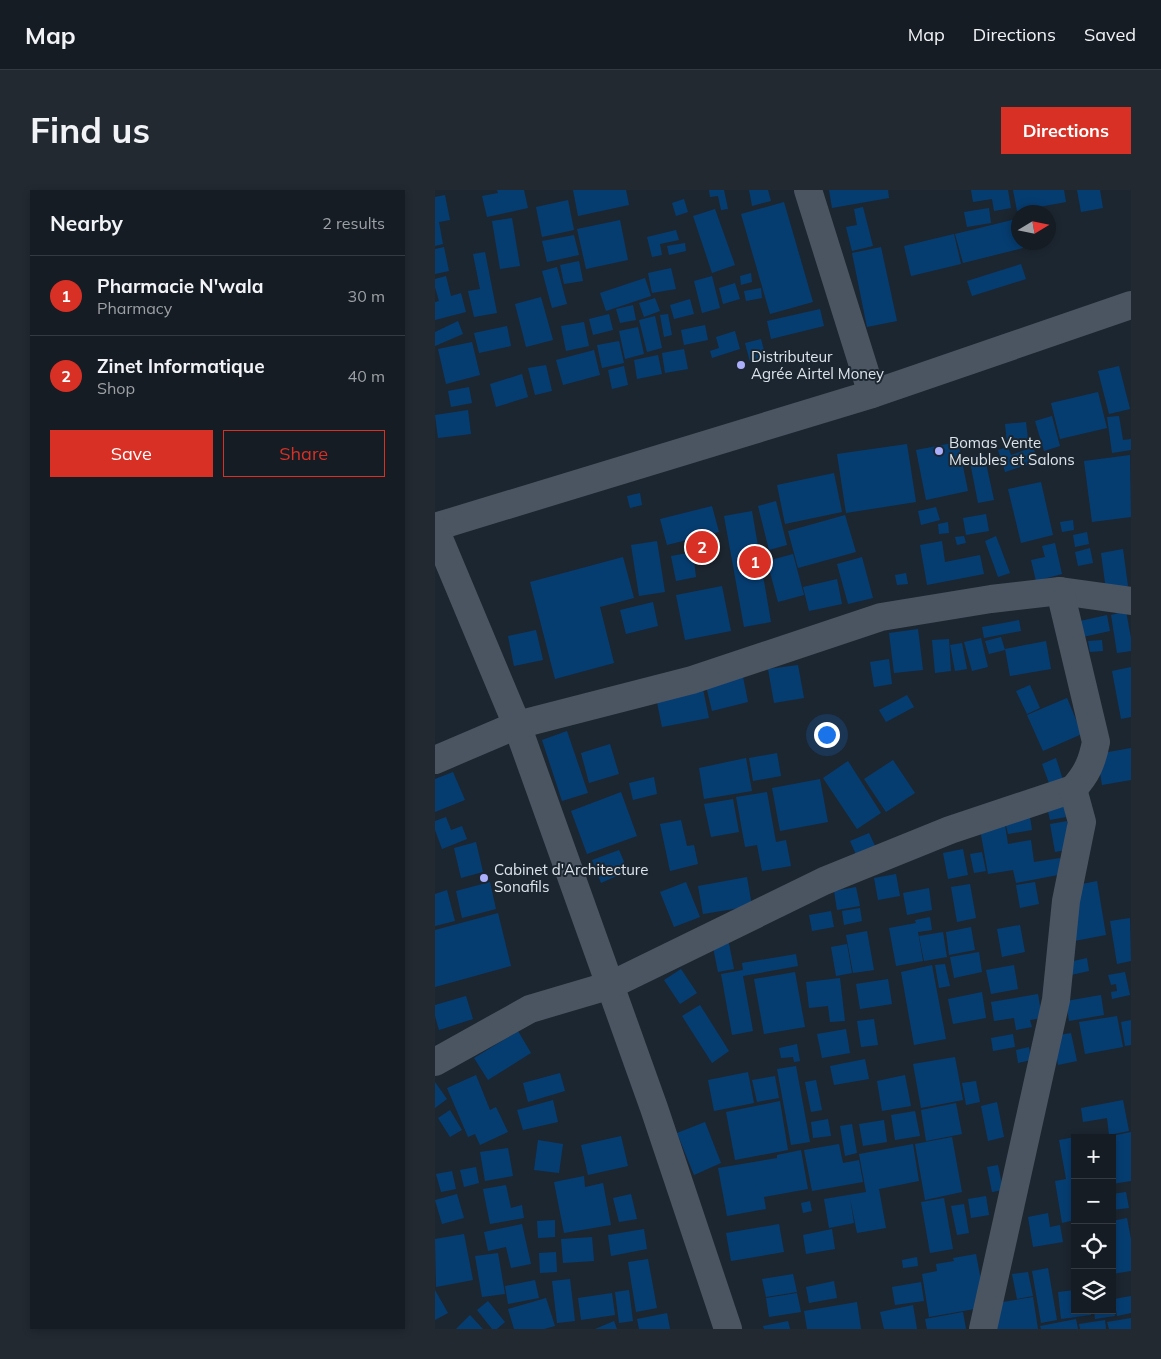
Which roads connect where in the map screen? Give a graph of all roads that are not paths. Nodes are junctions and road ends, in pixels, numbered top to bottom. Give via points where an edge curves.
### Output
1 (808, 190) edge
2 (1131, 306) edge
3 (872, 394) junction
4 (435, 528) edge
5 (1060, 591) junction
6 (1131, 601) edge
7 (517, 725) junction
8 (435, 760) edge
9 (1073, 789) junction
10 (611, 985) junction
11 (435, 1062) edge
12 (728, 1329) edge
13 (983, 1329) edge

1 - 3 street
2 - 3 street
3 - 4 street
4 - 7 street
5 - 6 street
5 - 7 street via 881,617 692,680
5 - 9 street via 1096,742 1085,776
7 - 8 street
7 - 10 street
9 - 10 street via 950,830 825,881
9 - 13 street via 1082,822 1066,901 1056,1000
10 - 11 street via 530,1009
10 - 12 street

